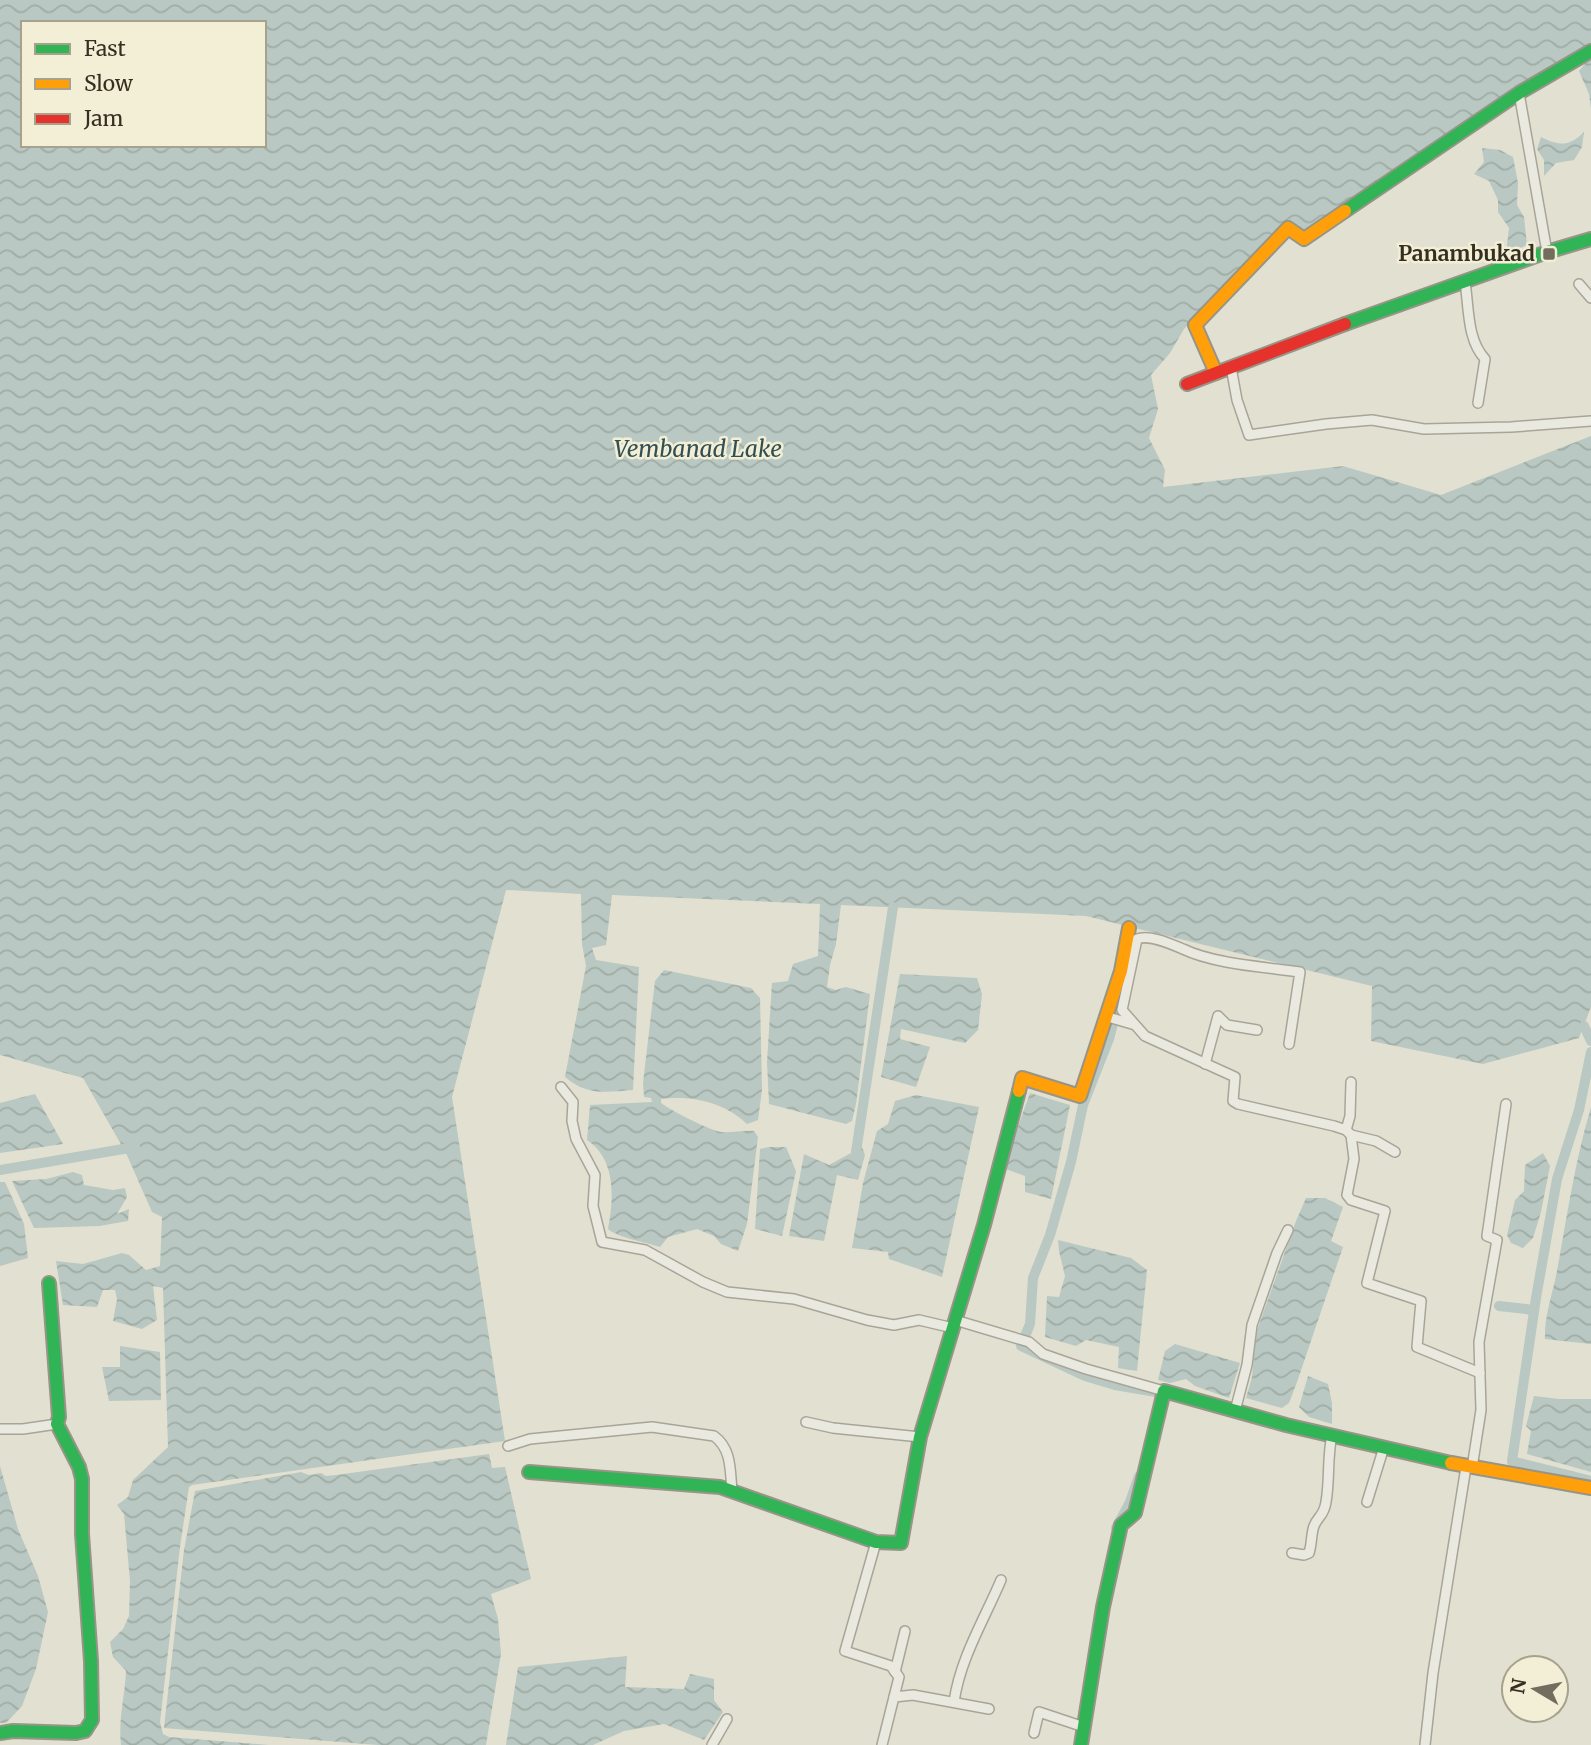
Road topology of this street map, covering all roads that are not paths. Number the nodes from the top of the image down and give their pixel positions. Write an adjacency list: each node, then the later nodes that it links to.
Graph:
1 (1591, 51): 2 (street)
2 (1519, 93): 4 (street); 9 (street)
3 (1591, 239): 4 (street)
4 (1547, 252): 5 (street)
5 (1465, 282): 8 (street); 11 (street)
6 (1579, 284): 7 (street)
7 (1591, 298)
8 (1231, 367): 9 (street); 12 (street)
9 (1216, 373): 10 (street)
10 (1187, 384)
11 (1478, 403)
12 (1591, 421)
13 (1129, 928): 14 (street)
14 (1106, 1017): 15 (street); 26 (street)
15 (1133, 1024): 17 (street); 18 (street)
16 (1257, 1030): 18 (street)
17 (1289, 1044)
18 (1205, 1064): 22 (street)
19 (1351, 1082): 22 (street)
20 (561, 1087): 26 (street)
21 (1506, 1104): 27 (street)
22 (1349, 1132): 23 (street); 27 (street)
23 (1395, 1153)
24 (1288, 1230): 29 (street)
25 (50, 1283): 31 (street)
26 (954, 1324): 28 (street); 34 (street)
27 (1480, 1373): 37 (street)
28 (1164, 1391): 29 (street); 51 (street)
29 (1235, 1411): 33 (street)
30 (806, 1422): 34 (street)
31 (57, 1424): 32 (street); 52 (street)
32 (0, 1429)
33 (1332, 1435): 36 (street); 43 (street)
34 (920, 1437): 42 (street)
35 (508, 1446): 40 (street)
36 (1384, 1447): 37 (street); 41 (street)
37 (1469, 1467): 39 (street); 57 (street)
38 (529, 1472): 40 (street)
39 (1591, 1488)
40 (733, 1491): 42 (street)
41 (1367, 1502)
42 (876, 1542): 46 (street)
43 (1292, 1553)
44 (1001, 1580): 48 (street)
45 (905, 1631): 46 (street)
46 (895, 1672): 47 (street)
47 (894, 1697): 48 (street); 55 (street)
48 (954, 1702): 49 (street)
49 (989, 1709)
50 (727, 1719): 54 (street)
51 (1084, 1727): 53 (street); 56 (street)
52 (0, 1733)
53 (1034, 1733)
54 (712, 1745)
55 (882, 1745)
56 (1081, 1745)
57 (1425, 1745)

